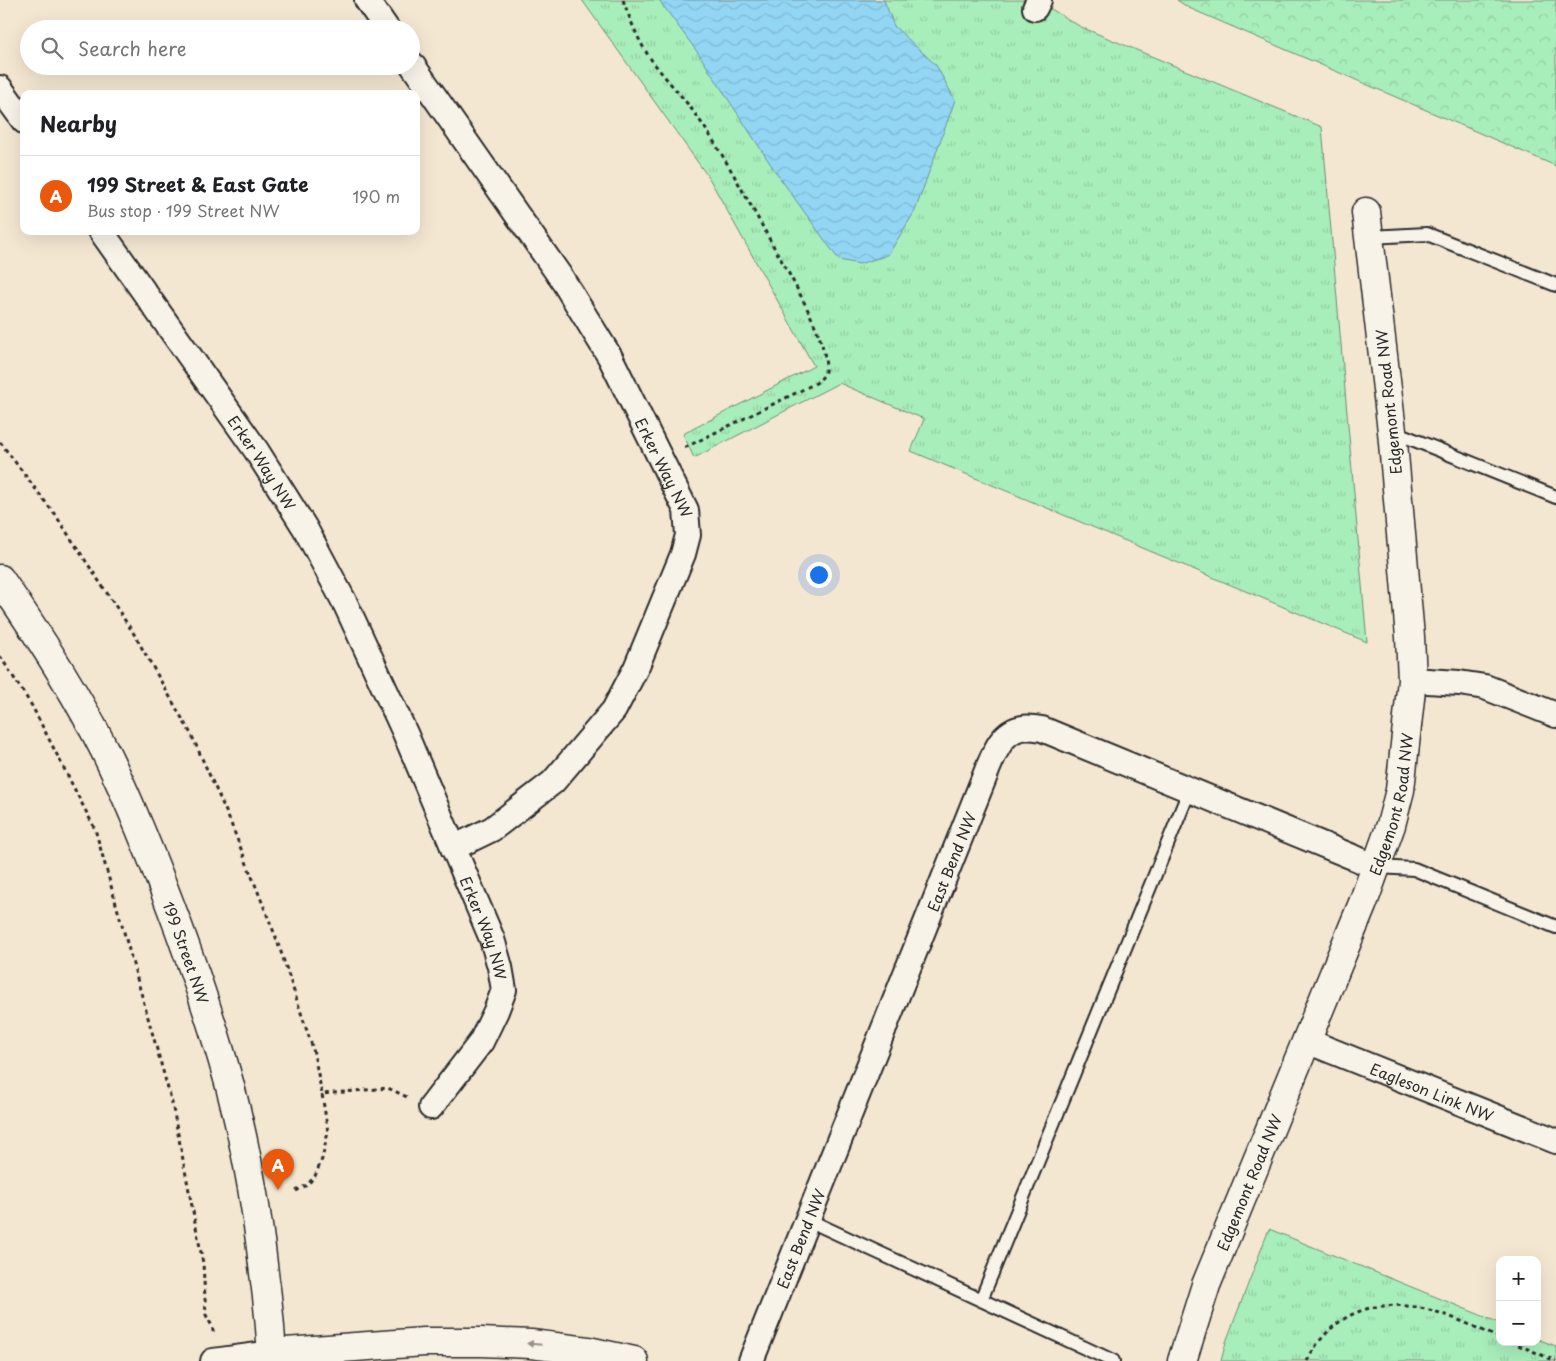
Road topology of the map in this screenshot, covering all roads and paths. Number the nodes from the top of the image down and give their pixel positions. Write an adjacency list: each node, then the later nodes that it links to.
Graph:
1 (367, 0): 3 (street)
2 (623, 0): 12 (path)
3 (381, 20)
4 (419, 75): 12 (street, Erker Way NW)
5 (0, 88): 6 (street)
6 (20, 116)
7 (1368, 224): 9 (lane); 10 (street, Edgemont Road NW)
8 (104, 235): 19 (street, Erker Way NW)
9 (1556, 285)
10 (1392, 431): 13 (lane); 16 (street, Edgemont Road NW)
11 (0, 442): 23 (path)
12 (661, 459): 19 (street, Erker Way NW)
13 (1556, 497)
14 (0, 579): 32 (street, 199 Street NW)
15 (0, 656): 29 (path)
16 (1412, 680): 17 (street); 20 (street, Edgemont Road NW)
17 (1556, 715)
18 (1190, 790): 20 (street, East Bend NW); 27 (street, East Bend NW); 28 (lane)
19 (453, 848): 24 (street, Erker Way NW)
20 (1377, 867): 21 (lane); 22 (street, Edgemont Road NW)
21 (1556, 927)
22 (1308, 1041): 25 (street, Eagleson Link NW); 37 (street, Edgemont Road NW)
23 (322, 1094): 24 (path); 26 (path)
24 (431, 1107)
25 (1556, 1141)
26 (296, 1191)
27 (808, 1220): 28 (lane); 35 (street, East Bend NW)
28 (981, 1300): 36 (lane)
29 (212, 1326)
30 (1496, 1336): 38 (path)
31 (1520, 1346): 39 (path)
32 (272, 1357): 33 (street); 34 (street, one-way to 32)
33 (213, 1361)
34 (634, 1361)
35 (750, 1361)
36 (1113, 1361)
37 (1182, 1361)
38 (1307, 1361)
39 (1556, 1361)

